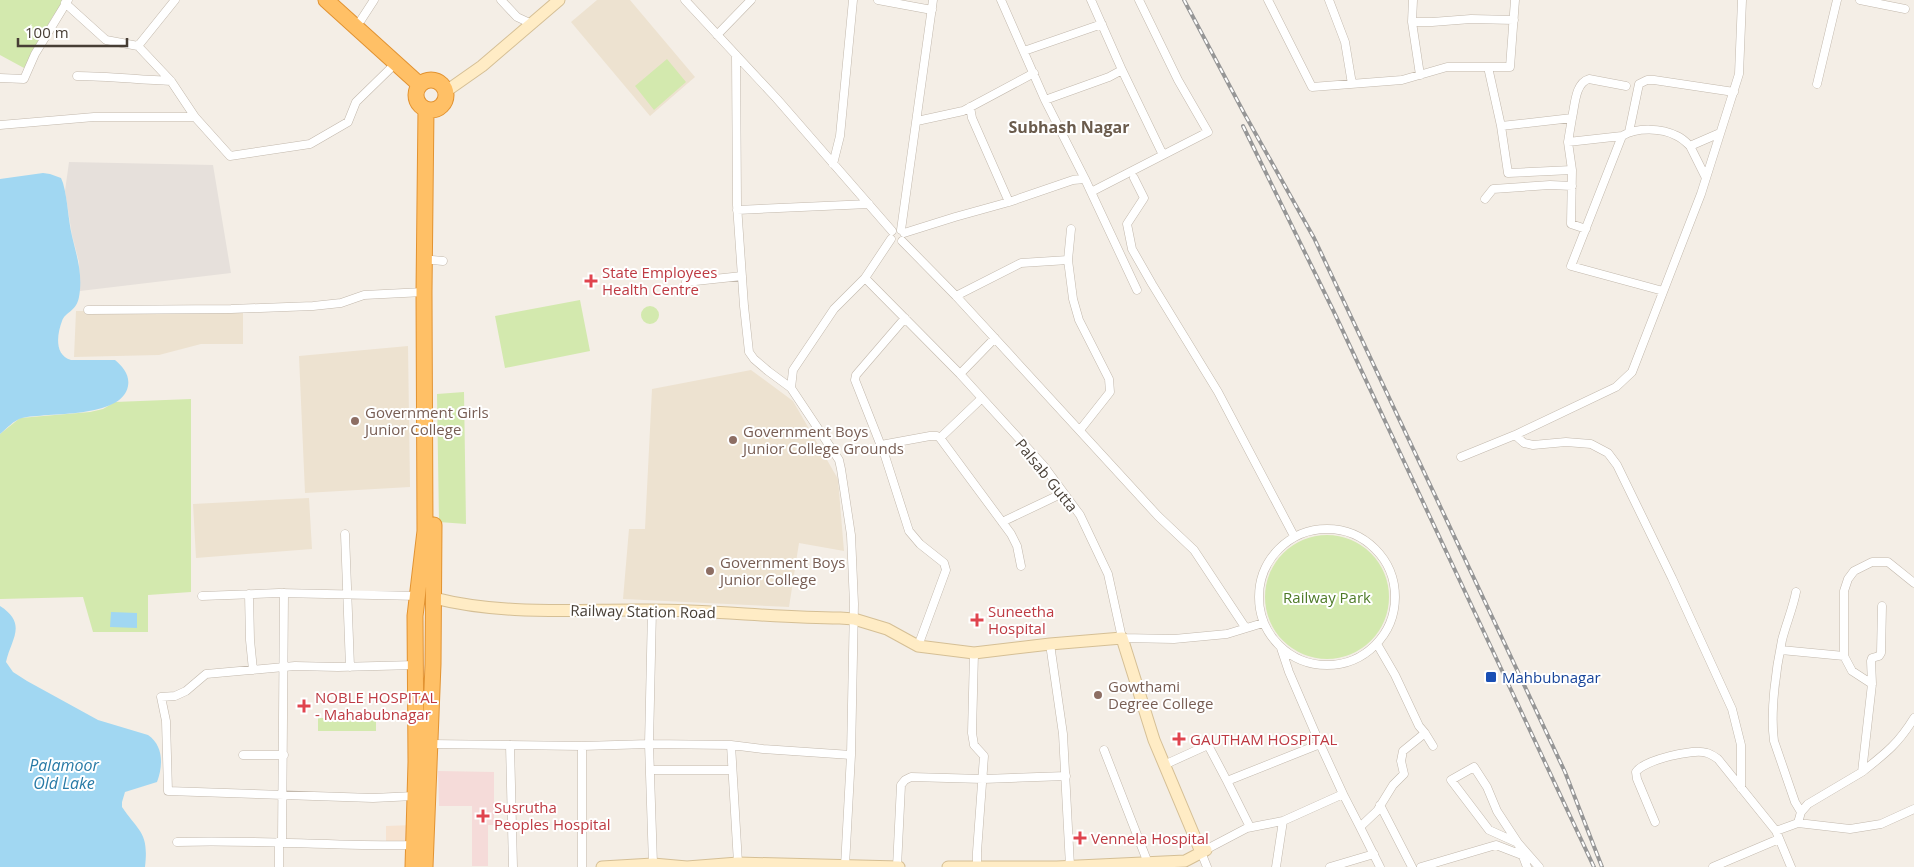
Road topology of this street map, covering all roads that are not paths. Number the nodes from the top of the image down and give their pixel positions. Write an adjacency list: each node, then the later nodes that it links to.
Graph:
1 (175, 0): 31 (street)
2 (326, 0): 34 (highway)
3 (337, 0): 25 (highway)
4 (374, 0): 25 (street)
5 (501, 0): 28 (street)
6 (559, 0): 28 (street)
7 (685, 0): 30 (street)
8 (751, 0): 30 (street)
9 (853, 0): 61 (street)
10 (878, 0): 24 (street)
11 (933, 0): 24 (street)
12 (1001, 0): 32 (street)
13 (1091, 0): 29 (street)
14 (1139, 0): 60 (street)
15 (1268, 0): 43 (street)
16 (1329, 0): 43 (street)
17 (1414, 0): 27 (street)
18 (1515, 0): 26 (street)
19 (1742, 0): 47 (street)
20 (1837, 0): 44 (street)
21 (1860, 0): 23 (street)
22 (66, 2): 31 (street); 40 (street)
23 (1905, 9)
24 (932, 10): 53 (street)
25 (361, 20): 42 (highway)
26 (1514, 20): 27 (street); 35 (street)
27 (1412, 22): 38 (street)
28 (532, 24): 46 (street)
29 (1102, 24): 32 (street); 36 (street)
30 (717, 35): 33 (street)
31 (138, 46): 41 (street)
32 (1024, 51): 37 (street)
33 (736, 55): 61 (street); 71 (street)
34 (397, 62): 42 (highway); 51 (street)
35 (1488, 67): 38 (street); 55 (street)
36 (1122, 70): 48 (street); 60 (street)
37 (1034, 73): 48 (street); 49 (street)
38 (1420, 75): 43 (street)
39 (77, 76): 41 (street)
40 (0, 78)
41 (171, 81): 51 (street)
42 (422, 83): 46 (highway); 50 (highway)
43 (1352, 84)
44 (1817, 84)
45 (1626, 86): 52 (street)
46 (445, 92): 50 (highway)
47 (1734, 92): 56 (street); 57 (street)
48 (1045, 100): 65 (street)
49 (970, 107): 53 (street); 69 (street)
50 (431, 109): 81 (highway); 106 (highway)
51 (195, 117): 54 (street)
52 (1572, 118): 55 (street); 58 (street)
53 (917, 121): 74 (street)
54 (0, 125)
55 (1501, 126): 62 (street)
56 (1720, 133): 59 (street); 64 (street)
57 (1626, 134): 58 (street); 59 (street); 73 (street)
58 (1568, 142): 62 (street)
59 (1690, 146): 64 (street)
60 (1164, 155): 67 (street)
61 (833, 164): 70 (street)
62 (1572, 170): 66 (street)
63 (1134, 178): 97 (street)
64 (1706, 178): 80 (street)
65 (1085, 179): 67 (street); 69 (street)
66 (1572, 186): 68 (street); 73 (street)
67 (1091, 192): 79 (street)
68 (1484, 199)
69 (1009, 202): 74 (street)
70 (868, 204): 71 (street); 74 (street)
71 (737, 210): 76 (street)
72 (1071, 229): 75 (street)
73 (1586, 229): 80 (street)
74 (898, 235): 77 (street); 82 (street)
75 (1068, 260): 82 (street); 89 (street)
76 (742, 276): 78 (street); 87 (street)
77 (865, 278): 84 (street, Palsab Gutta); 87 (street)
78 (686, 282)
79 (1137, 290)
80 (1663, 291): 90 (street)
81 (424, 292): 83 (street); 104 (highway)
82 (956, 296): 85 (street)
83 (88, 310)
84 (905, 318): 86 (street, Palsab Gutta); 92 (street)
85 (994, 338): 86 (street); 89 (street)
86 (960, 374): 88 (street, Palsab Gutta)
87 (792, 388): 109 (street)
88 (982, 398): 91 (street); 94 (street, Palsab Gutta)
89 (1080, 430): 111 (street)
90 (1515, 435): 93 (street); 145 (street)
91 (940, 438): 92 (street); 95 (street)
92 (881, 445): 115 (street)
93 (1461, 457)
94 (1064, 493): 95 (street); 112 (street, Palsab Gutta)
95 (1002, 522): 98 (street)
96 (345, 534): 103 (street)
97 (1294, 536): 110 (street); 114 (street)
98 (1021, 566)
99 (1914, 583): 119 (street)
100 (1796, 592): 117 (street)
101 (284, 593): 102 (street); 103 (street); 121 (street)
102 (249, 594): 105 (street); 123 (street)
103 (348, 595): 104 (street); 122 (street)
104 (417, 595): 106 (street); 120 (highway)
105 (202, 596)
106 (434, 598): 108 (street, Railway Station Road); 127 (highway)
107 (1882, 606): 124 (street)
108 (652, 610): 109 (street, Railway Station Road); 128 (street)
109 (854, 619): 115 (street, Railway Station Road); 137 (street)
110 (1263, 623): 111 (street); 116 (street)
111 (1245, 627): 112 (street)
112 (1122, 638): 113 (street); 138 (street)
113 (1050, 644): 118 (street); 142 (street)
114 (1377, 644): 116 (street); 126 (street)
115 (918, 646): 118 (street)
116 (1281, 648): 129 (street)
117 (1781, 650): 119 (street); 151 (street)
118 (974, 653): 143 (street)
119 (1844, 656): 124 (street)
120 (416, 665): 122 (street); 148 (highway)
121 (284, 666): 122 (street); 123 (street); 136 (street)
122 (350, 666)
123 (253, 670): 147 (street)
124 (1872, 684): 141 (street)
125 (1914, 718): 141 (street)
126 (1424, 734): 133 (street); 149 (street)
127 (430, 744): 130 (street); 173 (highway)
128 (649, 744): 131 (street); 132 (street); 139 (street)
129 (1320, 744): 144 (street); 146 (street)
130 (510, 745): 132 (street); 174 (street)
131 (731, 745): 137 (street); 140 (street)
132 (582, 746): 175 (street)
133 (1432, 746)
134 (1104, 750): 166 (street)
135 (242, 755): 136 (street)
136 (284, 755): 147 (street)
137 (851, 756): 168 (street)
138 (1164, 765): 144 (street); 162 (street)
139 (650, 770): 140 (street); 167 (street)
140 (732, 770): 165 (street)
141 (1862, 772): 151 (street)
142 (1066, 776): 143 (street); 169 (street)
143 (983, 778): 178 (street); 180 (street)
144 (1227, 781): 155 (street)
145 (1741, 788): 153 (street); 157 (street)
146 (1343, 794): 152 (street); 156 (street)
147 (283, 795): 148 (street); 159 (street)
148 (414, 796): 161 (highway)
149 (1380, 805): 156 (street); 186 (street)
150 (1914, 808): 154 (street)
151 (1800, 812): 154 (street)
152 (1284, 821): 155 (street); 183 (street)
153 (1655, 822)
154 (1798, 822): 157 (street)
155 (1250, 827): 162 (street)
156 (1360, 827): 163 (street)
157 (1778, 835): 190 (street); 191 (street)
158 (177, 842): 159 (street)
159 (280, 842): 161 (street); 171 (street)
160 (1518, 843): 160 (street); 164 (street); 189 (street)
161 (414, 845): 172 (highway)
162 (1204, 851): 166 (street); 182 (street)
163 (1374, 854): 184 (street); 185 (street)
164 (1522, 855): 187 (street); 188 (street)
165 (738, 863): 167 (street); 168 (street)
166 (1148, 863): 170 (street)
167 (653, 864): 176 (street)
168 (845, 866): 177 (street)
169 (1070, 866): 170 (street); 181 (street)
170 (1088, 866)
171 (279, 867)
172 (413, 867)
173 (425, 867)
174 (513, 867)
175 (582, 867)
176 (602, 867)
177 (889, 867): 178 (street)
178 (898, 867)
179 (948, 867): 180 (street)
180 (977, 867): 181 (street)
181 (986, 867)
182 (1207, 867)
183 (1276, 867)
184 (1330, 867)
185 (1380, 867)
186 (1412, 867)
187 (1420, 867)
188 (1527, 867)
189 (1539, 867)
190 (1713, 867)
191 (1792, 867)

